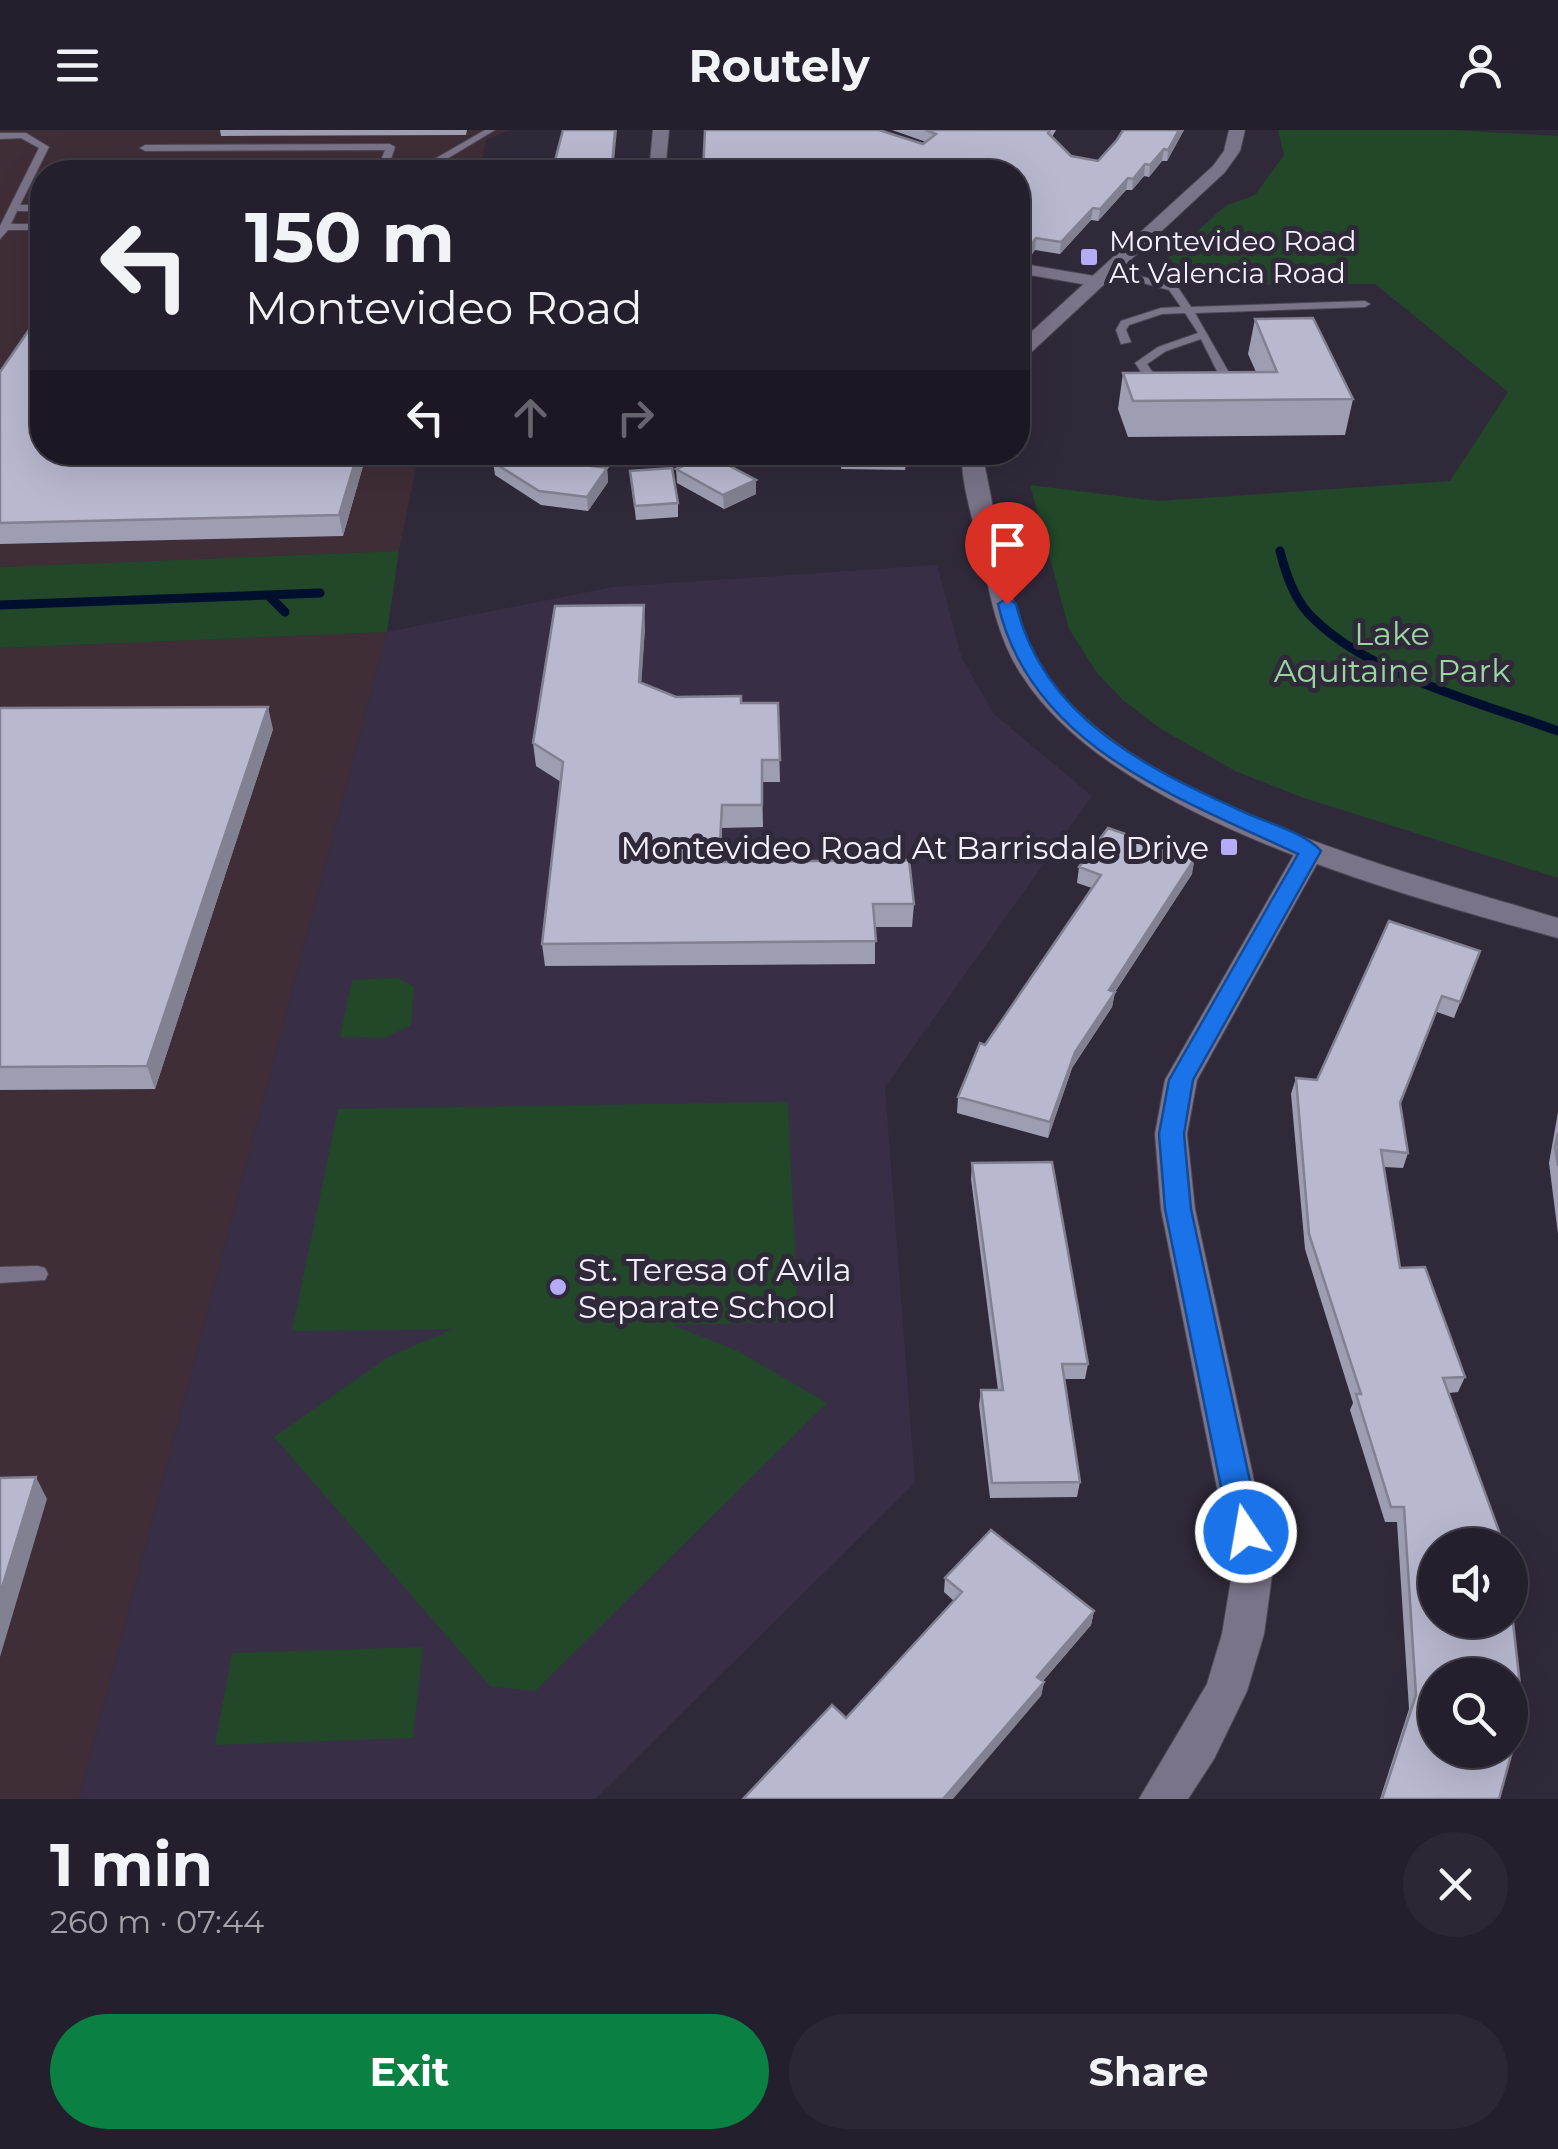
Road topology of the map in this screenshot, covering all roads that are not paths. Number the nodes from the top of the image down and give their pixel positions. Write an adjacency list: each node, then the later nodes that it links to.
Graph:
1 (491, 130): 8 (lane)
2 (661, 130): 9 (street)
3 (1237, 130): 16 (street)
4 (0, 136): 5 (lane)
5 (38, 160)
6 (137, 160): 7 (lane)
7 (385, 160)
8 (440, 160)
9 (657, 160)
10 (30, 175): 11 (lane)
11 (14, 208): 12 (lane); 14 (lane)
12 (30, 208)
13 (30, 228): 14 (lane)
14 (3, 231)
15 (1030, 269): 16 (street)
16 (1100, 276): 18 (lane); 21 (street)
17 (1366, 304): 18 (lane)
18 (1186, 309): 19 (lane); 20 (lane)
19 (1204, 334): 22 (lane); 23 (lane)
20 (1124, 342)
21 (1030, 343)
22 (1174, 390)
23 (1206, 391)
24 (974, 465): 25 (street)
25 (1310, 851): 26 (street); 29 (street)
26 (1558, 928)
27 (0, 1274): 28 (lane)
28 (38, 1274)
29 (1161, 1799)

